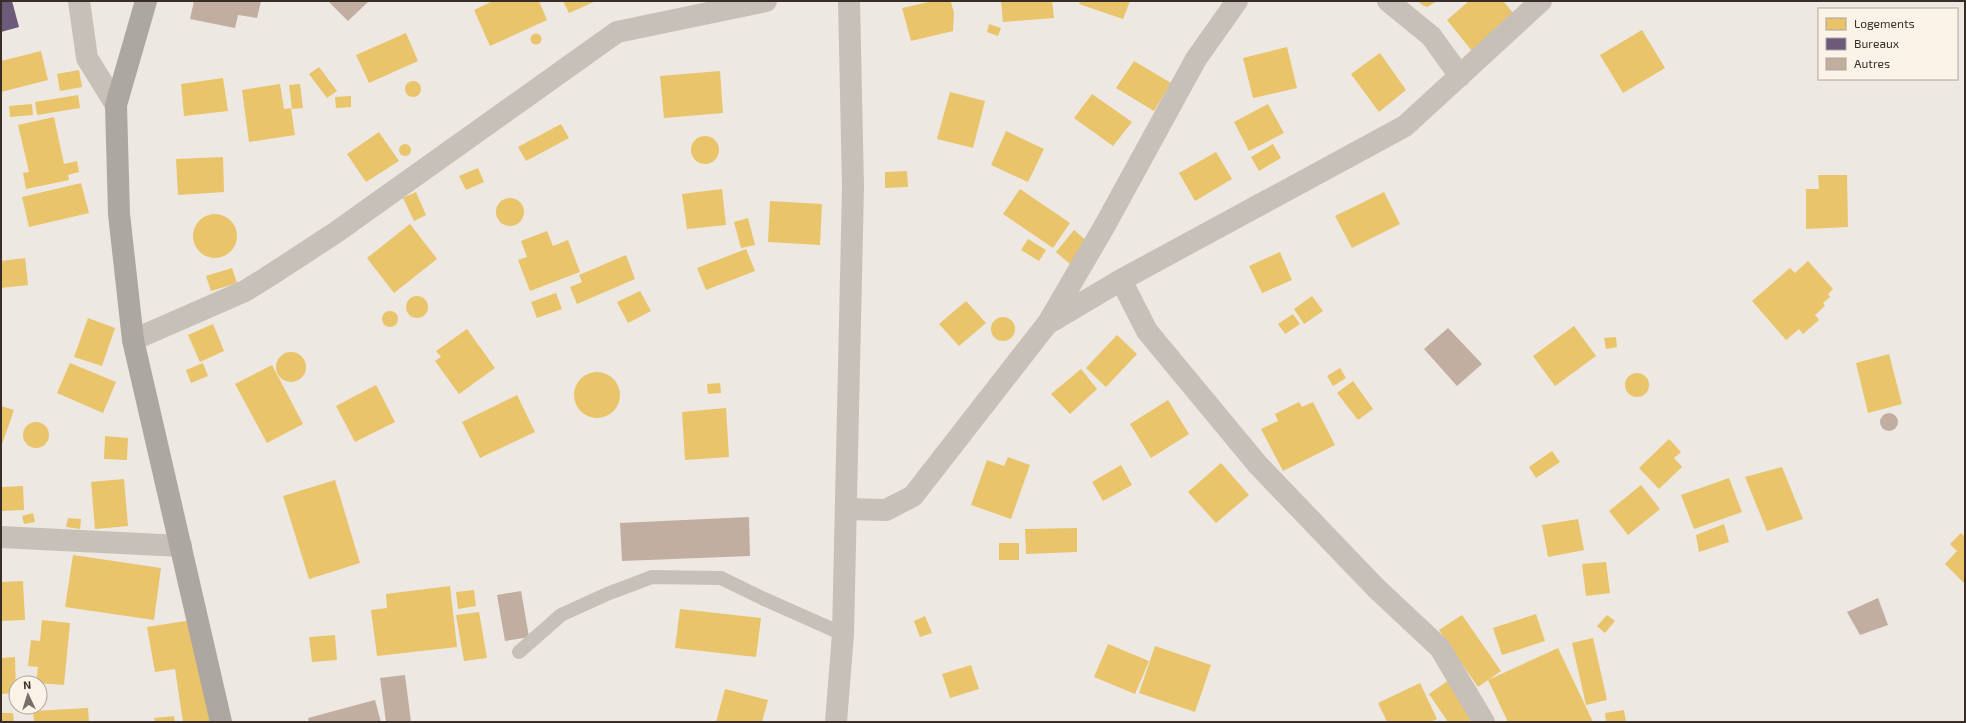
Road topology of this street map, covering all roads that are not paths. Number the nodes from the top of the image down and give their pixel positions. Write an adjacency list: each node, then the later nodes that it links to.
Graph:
1 (78, 1): 9 (street)
2 (146, 1): 9 (highway)
3 (766, 1): 12 (street)
4 (849, 1): 13 (street)
5 (1238, 1): 11 (street)
6 (1388, 1): 8 (street)
7 (1541, 1): 8 (street)
8 (1460, 76): 10 (street)
9 (116, 105): 12 (highway)
10 (1121, 280): 11 (street); 20 (street)
11 (1047, 324): 13 (street)
12 (133, 340): 15 (highway)
13 (846, 509): 16 (street)
14 (1, 537): 15 (street)
15 (181, 546): 18 (highway)
16 (843, 634): 17 (lane); 19 (street)
17 (519, 652)
18 (221, 722)
19 (836, 722)
20 (1484, 722)

